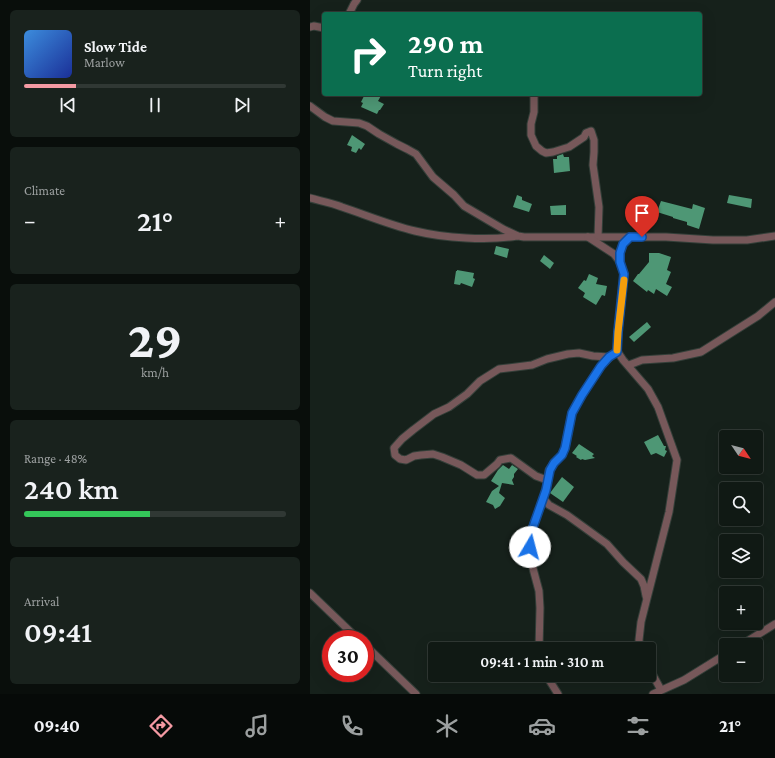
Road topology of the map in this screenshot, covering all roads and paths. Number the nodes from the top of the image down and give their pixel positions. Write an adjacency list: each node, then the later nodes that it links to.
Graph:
1 (357, 0): 2 (street)
2 (350, 12)
3 (310, 27): 4 (street)
4 (322, 28)
5 (534, 96): 11 (street)
6 (310, 106): 8 (street)
7 (310, 198): 8 (street)
8 (518, 236): 9 (street)
9 (586, 236): 11 (street); 13 (street)
10 (775, 236): 12 (street)
11 (598, 237): 12 (street)
12 (630, 237): 13 (street)
13 (620, 262): 15 (street)
14 (775, 302): 17 (street)
15 (617, 352): 16 (street); 17 (street)
16 (609, 357): 18 (street); 18 (street)
17 (629, 366): 21 (street)
18 (547, 480): 19 (street)
19 (543, 498): 21 (street); 25 (street)
20 (310, 593): 23 (street)
21 (647, 598): 26 (street)
22 (775, 624): 24 (street)
23 (349, 630)
24 (752, 638)
25 (539, 642)
26 (639, 642)
27 (374, 654): 32 (street)
28 (719, 658): 31 (street)
29 (656, 681): 31 (street)
30 (550, 682): 33 (street)
31 (661, 690): 34 (street)
32 (416, 694)
33 (558, 694)
34 (653, 694)

